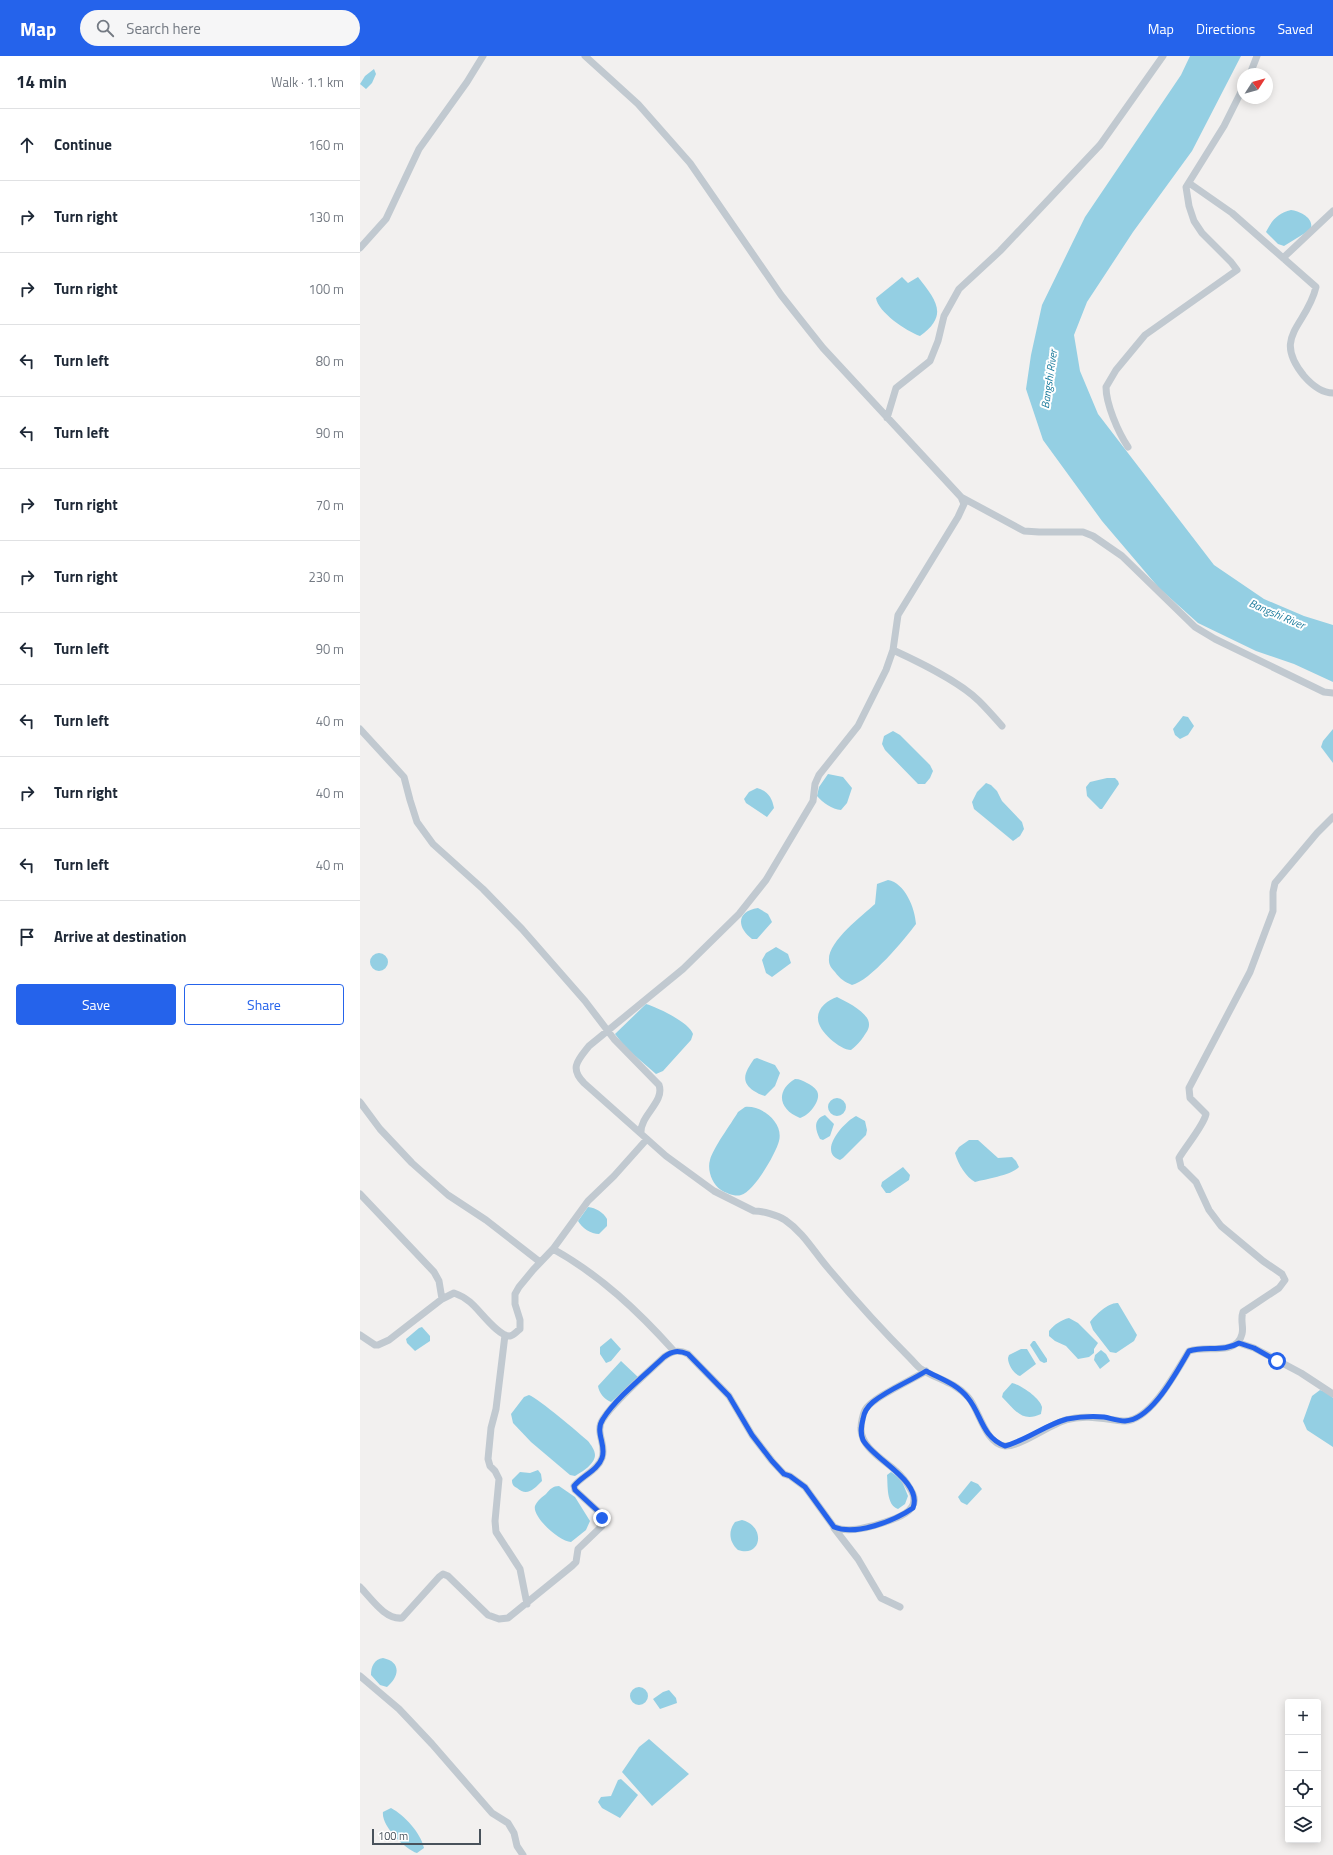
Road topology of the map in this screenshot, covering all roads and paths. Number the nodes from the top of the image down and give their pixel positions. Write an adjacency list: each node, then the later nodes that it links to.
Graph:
1 (483, 56): 9 (street)
2 (585, 56): 12 (street)
3 (1163, 56): 12 (street)
4 (1257, 56): 5 (street)
5 (1252, 68)
6 (1237, 100): 7 (street)
7 (1189, 183): 10 (street); 13 (street)
8 (1333, 211): 10 (street)
9 (360, 248)
10 (1283, 258): 11 (street)
11 (1333, 393)
12 (887, 418): 14 (street)
13 (1128, 447)
14 (961, 497): 15 (street); 16 (street)
15 (893, 650): 17 (street); 20 (street)
16 (1333, 693)
17 (1002, 726)
18 (360, 729): 20 (street)
19 (1333, 817): 30 (street)
20 (607, 1030): 22 (street); 22 (street)
21 (360, 1102): 26 (street)
22 (641, 1133): 23 (street)
23 (647, 1139): 25 (street); 32 (street)
24 (360, 1194): 27 (street)
25 (553, 1249): 26 (street); 31 (street)
26 (540, 1262): 29 (street)
27 (442, 1299): 28 (street); 29 (street)
28 (360, 1335)
29 (505, 1335): 36 (street)
30 (1239, 1343): 32 (street); 33 (street)
31 (674, 1351): 34 (street); 36 (street)
32 (926, 1371): 34 (street)
33 (1333, 1394)
34 (834, 1527): 37 (street)
35 (360, 1587): 36 (street)
36 (527, 1604)
37 (900, 1607)
38 (360, 1676): 39 (street)
39 (523, 1855)

